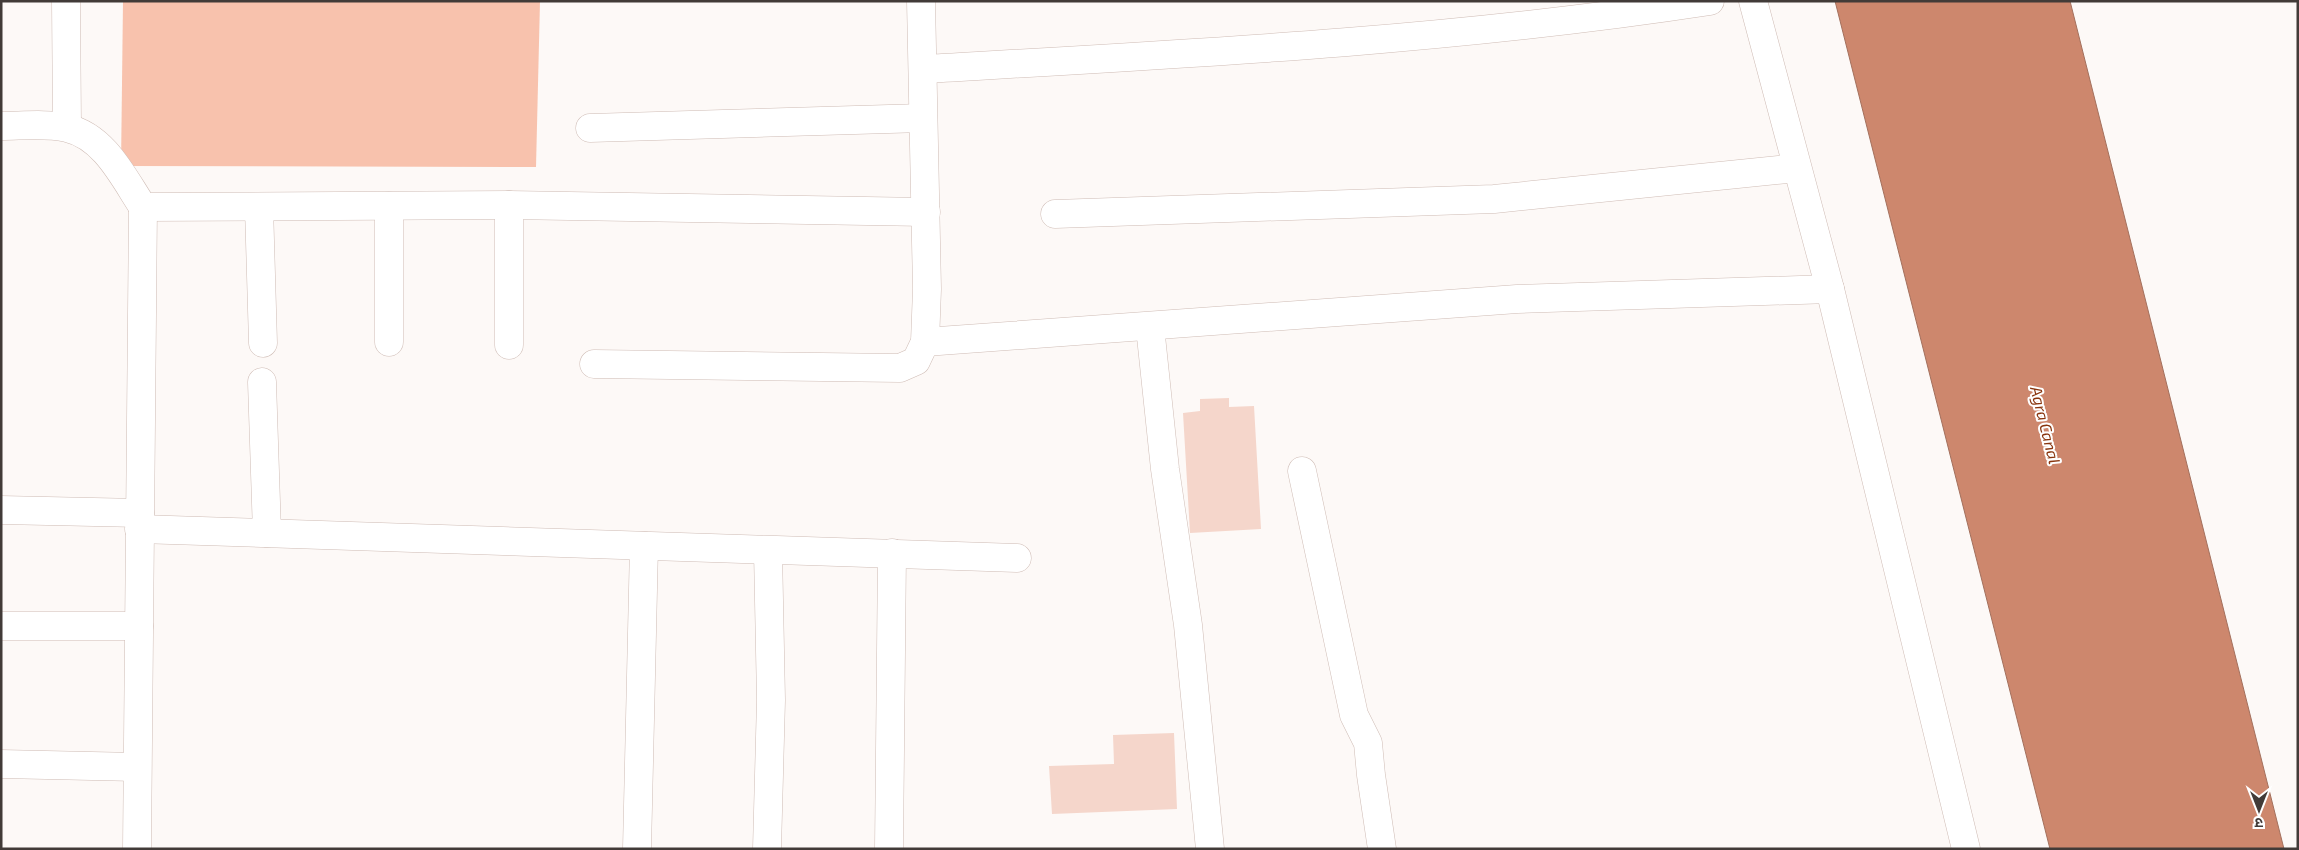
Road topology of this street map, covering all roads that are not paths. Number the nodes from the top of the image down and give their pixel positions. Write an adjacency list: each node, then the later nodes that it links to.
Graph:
1 (66, 1): 8 (street)
2 (921, 1): 5 (street)
3 (1710, 1): 5 (street)
4 (1753, 1): 10 (street)
5 (923, 69): 6 (street)
6 (923, 118): 9 (street); 15 (street)
7 (1, 126): 8 (street)
8 (67, 127): 13 (street)
9 (590, 128)
10 (1797, 168): 16 (street); 17 (street)
11 (509, 205): 12 (street); 15 (street); 22 (street)
12 (389, 206): 14 (street); 19 (street)
13 (143, 207): 14 (street); 27 (street)
14 (259, 207): 21 (street)
15 (926, 212): 20 (street)
16 (1055, 214)
17 (1830, 289): 18 (street); 43 (street)
18 (1150, 327): 20 (street); 41 (street)
19 (389, 342)
20 (925, 342): 23 (street)
21 (263, 343)
22 (509, 345)
23 (594, 364)
24 (262, 382): 28 (street)
25 (1302, 471): 42 (street)
26 (1, 510): 27 (street)
27 (140, 521): 28 (street); 34 (street)
28 (267, 533): 29 (street)
29 (644, 546): 30 (street); 38 (street)
30 (768, 551): 31 (street); 39 (street)
31 (892, 553): 32 (street); 40 (street)
32 (1017, 558)
33 (1, 626): 34 (street)
34 (139, 626): 36 (street)
35 (1, 764): 36 (street)
36 (137, 767): 37 (street)
37 (136, 849)
38 (637, 849)
39 (768, 849)
40 (889, 849)
41 (1210, 849)
42 (1382, 849)
43 (1966, 849)

